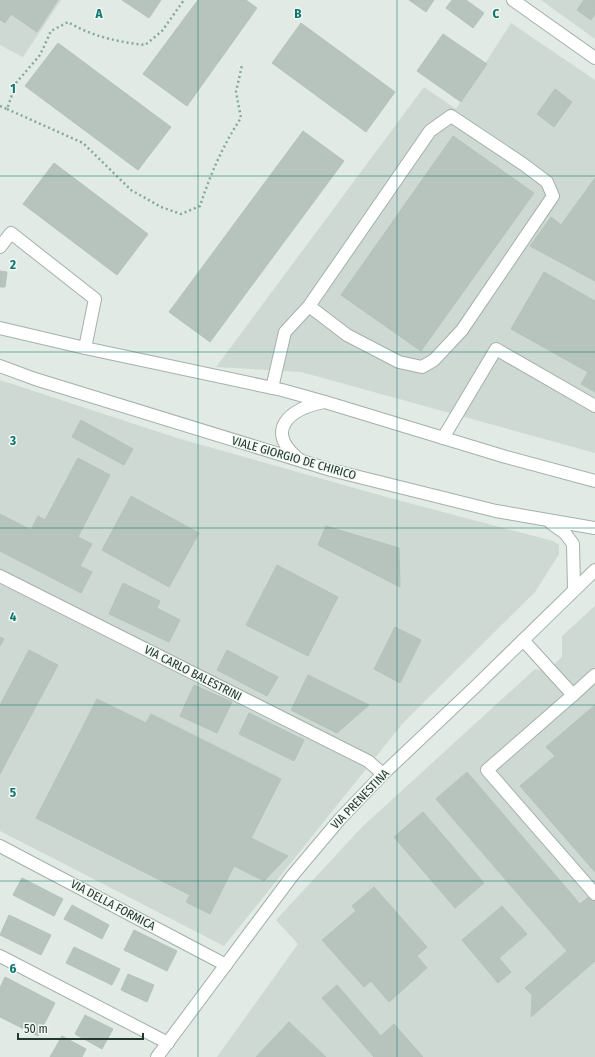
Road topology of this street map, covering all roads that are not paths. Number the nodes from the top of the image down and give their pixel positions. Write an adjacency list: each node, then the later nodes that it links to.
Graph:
1 (513, 0): 2 (street)
2 (595, 58)
3 (0, 247): 6 (street)
4 (309, 306): 4 (street); 8 (street)
5 (0, 328): 6 (street)
6 (85, 348): 8 (street)
7 (0, 366): 12 (street, VIALE GIORGIO DE CHIRICO)
8 (272, 388): 9 (street)
9 (325, 402): 11 (street); 12 (street)
10 (595, 406): 11 (street)
11 (443, 438): 13 (street)
12 (305, 463): 14 (street, VIALE GIORGIO DE CHIRICO)
13 (595, 481)
14 (546, 520): 15 (street, VIALE GIORGIO DE CHIRICO); 18 (street)
15 (595, 528)
16 (595, 570): 18 (street, VIA PRENESTINA)
17 (0, 576): 22 (street, VIA CARLO BALESTRINI)
18 (574, 589): 19 (street, VIA PRENESTINA)
19 (523, 640): 21 (street); 22 (street, VIA PRENESTINA)
20 (595, 675): 21 (street)
21 (573, 695): 24 (street)
22 (383, 774): 26 (street, VIA PRENESTINA)
23 (0, 846): 26 (street, VIA DELLA FORMICA)
24 (595, 894)
25 (0, 956): 27 (street)
26 (226, 965): 27 (street, VIA PRENESTINA)
27 (168, 1043): 28 (street, VIA PRENESTINA)
28 (157, 1057)

